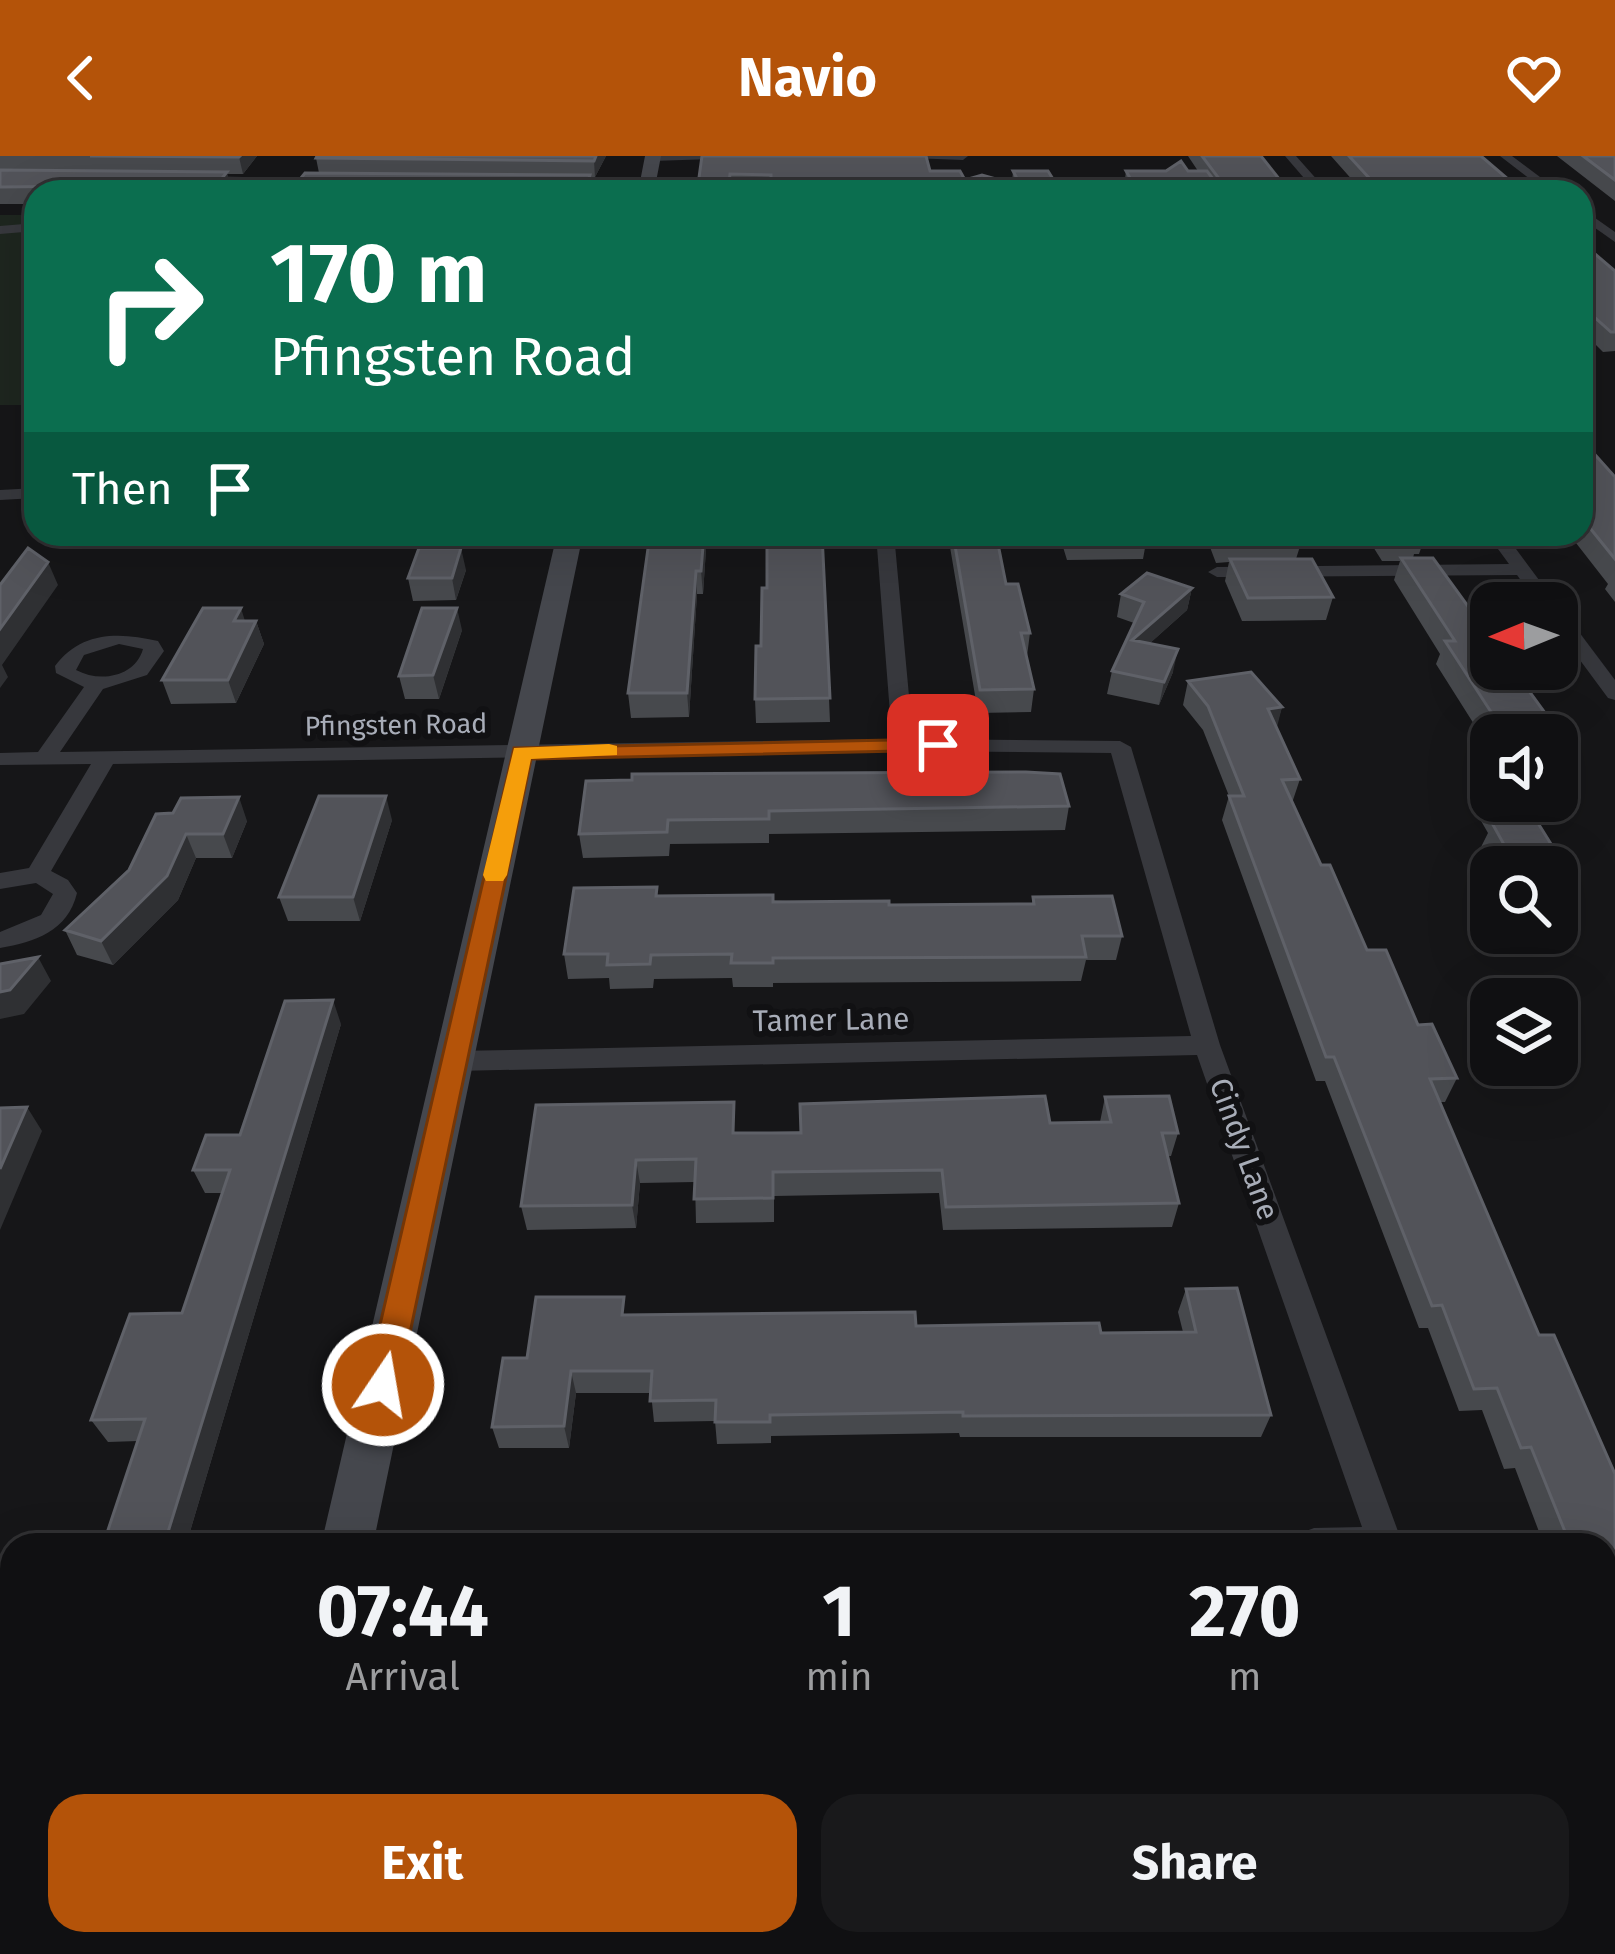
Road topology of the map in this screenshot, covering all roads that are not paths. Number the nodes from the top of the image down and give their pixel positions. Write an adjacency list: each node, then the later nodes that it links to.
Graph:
1 (963, 156): 5 (street); 8 (street)
2 (1290, 156): 11 (street)
3 (1505, 156): 12 (street)
4 (653, 157): 6 (street)
5 (872, 157)
6 (759, 158)
7 (290, 168): 10 (street)
8 (967, 174)
9 (189, 179): 10 (street)
10 (280, 180)
11 (1311, 180)
12 (1538, 180)
13 (1608, 227): 14 (street)
14 (1615, 238)
15 (567, 546): 26 (main road)
16 (886, 546): 24 (street)
17 (1505, 546): 18 (street)
18 (1521, 569): 19 (street); 20 (street)
19 (1216, 572)
20 (1531, 582)
21 (1578, 644): 23 (street)
22 (97, 683): 28 (street)
23 (1615, 694)
24 (903, 745): 25 (street, Pfingsten Road); 26 (street, Pfingsten Road)
25 (1120, 747): 33 (street, Cindy Lane)
26 (522, 753): 29 (street, Pfingsten Road); 34 (main road)
27 (0, 758): 28 (street, Pfingsten Road)
28 (45, 758): 29 (street, Pfingsten Road)
29 (105, 759): 30 (street)
30 (37, 875): 31 (street); 32 (street)
31 (0, 881)
32 (0, 940)
33 (1207, 1045): 34 (street, Tamer Lane); 36 (street, Cindy Lane)
34 (456, 1061): 35 (main road)
35 (350, 1533)
36 (1382, 1533)

